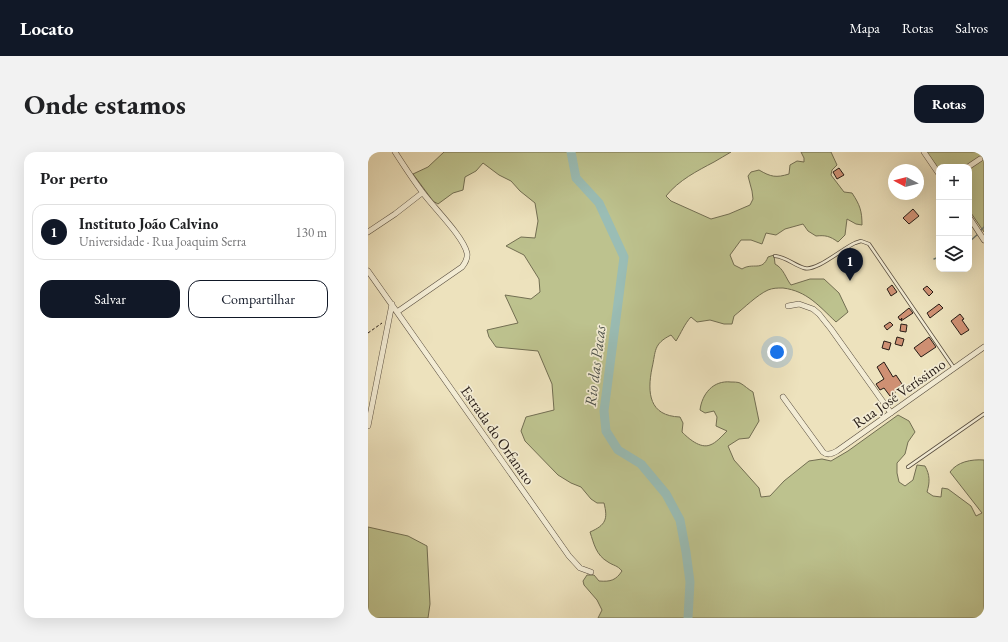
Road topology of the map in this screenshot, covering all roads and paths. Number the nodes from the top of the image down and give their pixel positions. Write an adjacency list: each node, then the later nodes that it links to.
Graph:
1 (395, 152): 6 (street)
2 (924, 152): 5 (street)
3 (980, 160): 4 (street)
4 (972, 165)
5 (936, 170)
6 (422, 193): 8 (street); 14 (street)
7 (972, 221): 9 (street)
8 (368, 232)
9 (983, 239)
10 (775, 256): 16 (lane)
11 (368, 271): 12 (street, Estrada do Orfanato)
12 (392, 304): 14 (street, Estrada do Orfanato); 20 (street)
13 (788, 306): 18 (street)
14 (397, 312): 22 (street, Estrada do Orfanato)
15 (984, 347): 16 (street, Rua José Veríssimo)
16 (954, 368): 18 (street, Rua José Veríssimo)
17 (783, 397): 18 (street, Rua José Veríssimo)
18 (891, 413)
19 (984, 414): 21 (lane)
20 (368, 426)
21 (908, 467)
22 (591, 572)

